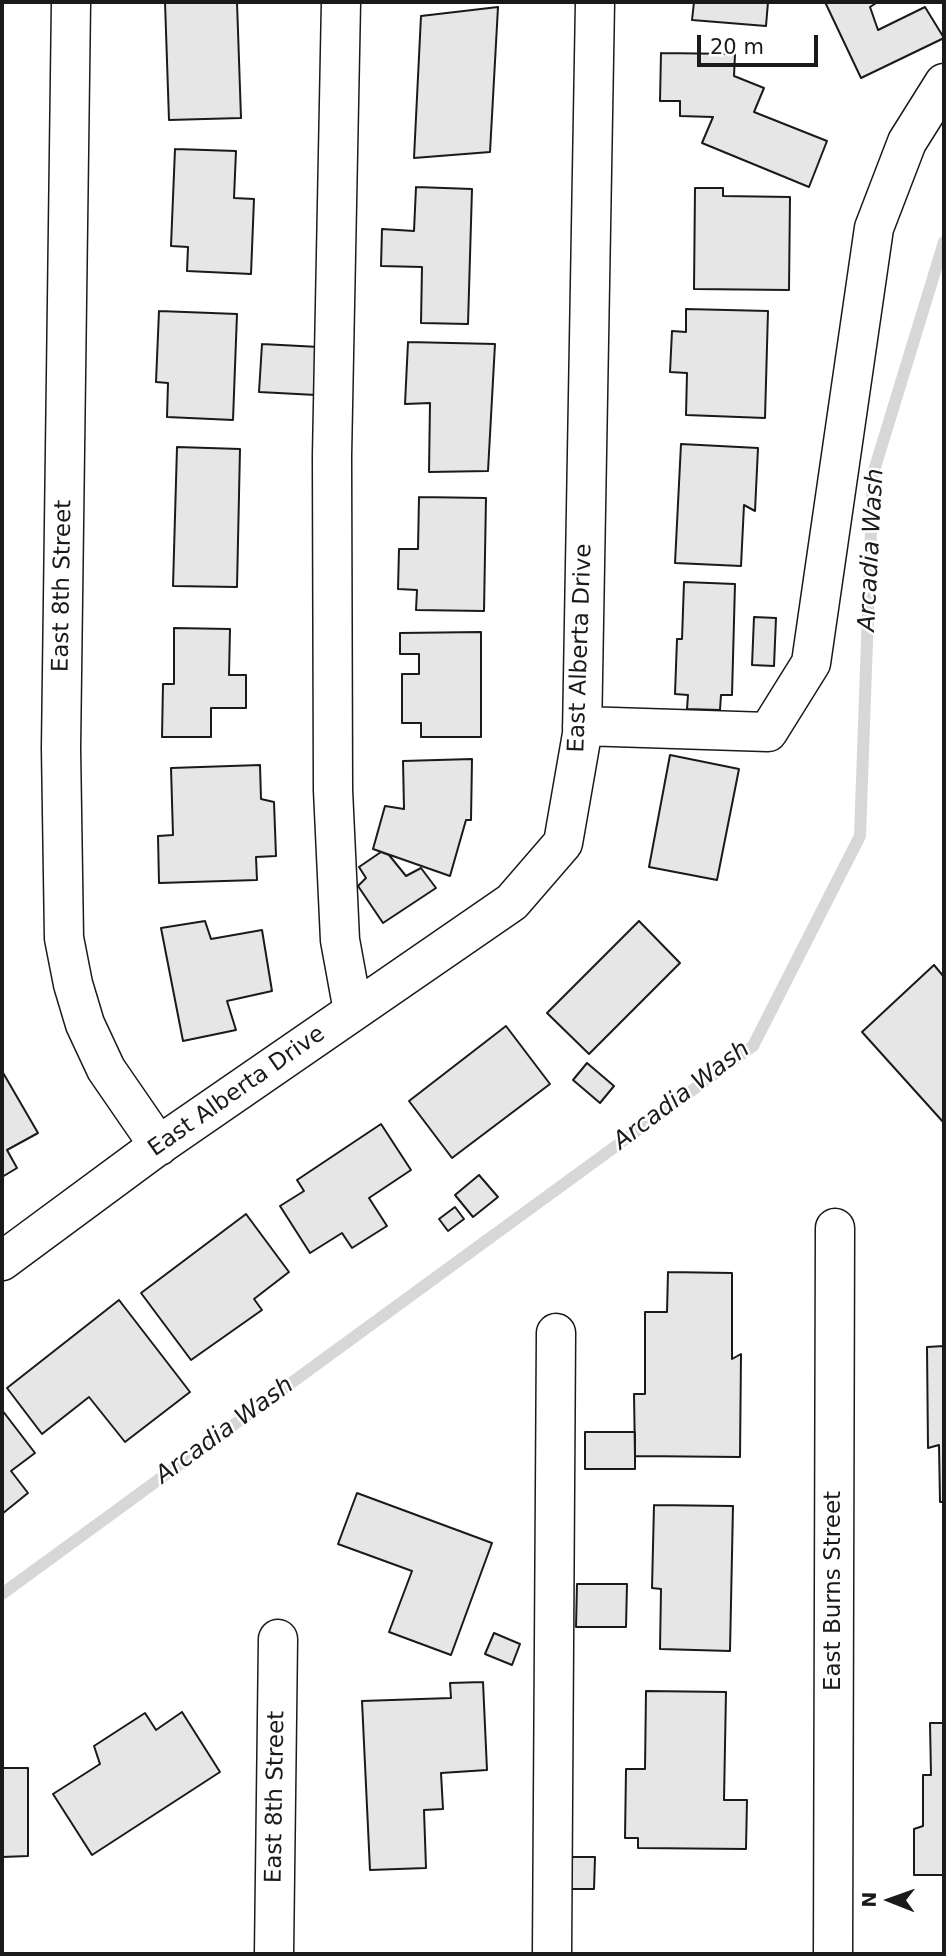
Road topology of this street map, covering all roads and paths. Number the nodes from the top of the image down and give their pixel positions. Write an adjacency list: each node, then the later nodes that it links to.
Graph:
1 (71, 2): 7 (street, East 8th Street)
2 (341, 2): 6 (street)
3 (595, 2): 5 (street, East Alberta Drive)
4 (944, 83): 5 (street)
5 (582, 726): 6 (street, East Alberta Drive)
6 (353, 1012): 7 (street, East Alberta Drive)
7 (159, 1146): 9 (street, East Alberta Drive)
8 (835, 1228): 14 (street, East Burns Street)
9 (2, 1261)
10 (556, 1333): 13 (street)
11 (278, 1639): 12 (street, East 8th Street)
12 (274, 1954)
13 (552, 1954)
14 (833, 1954)

